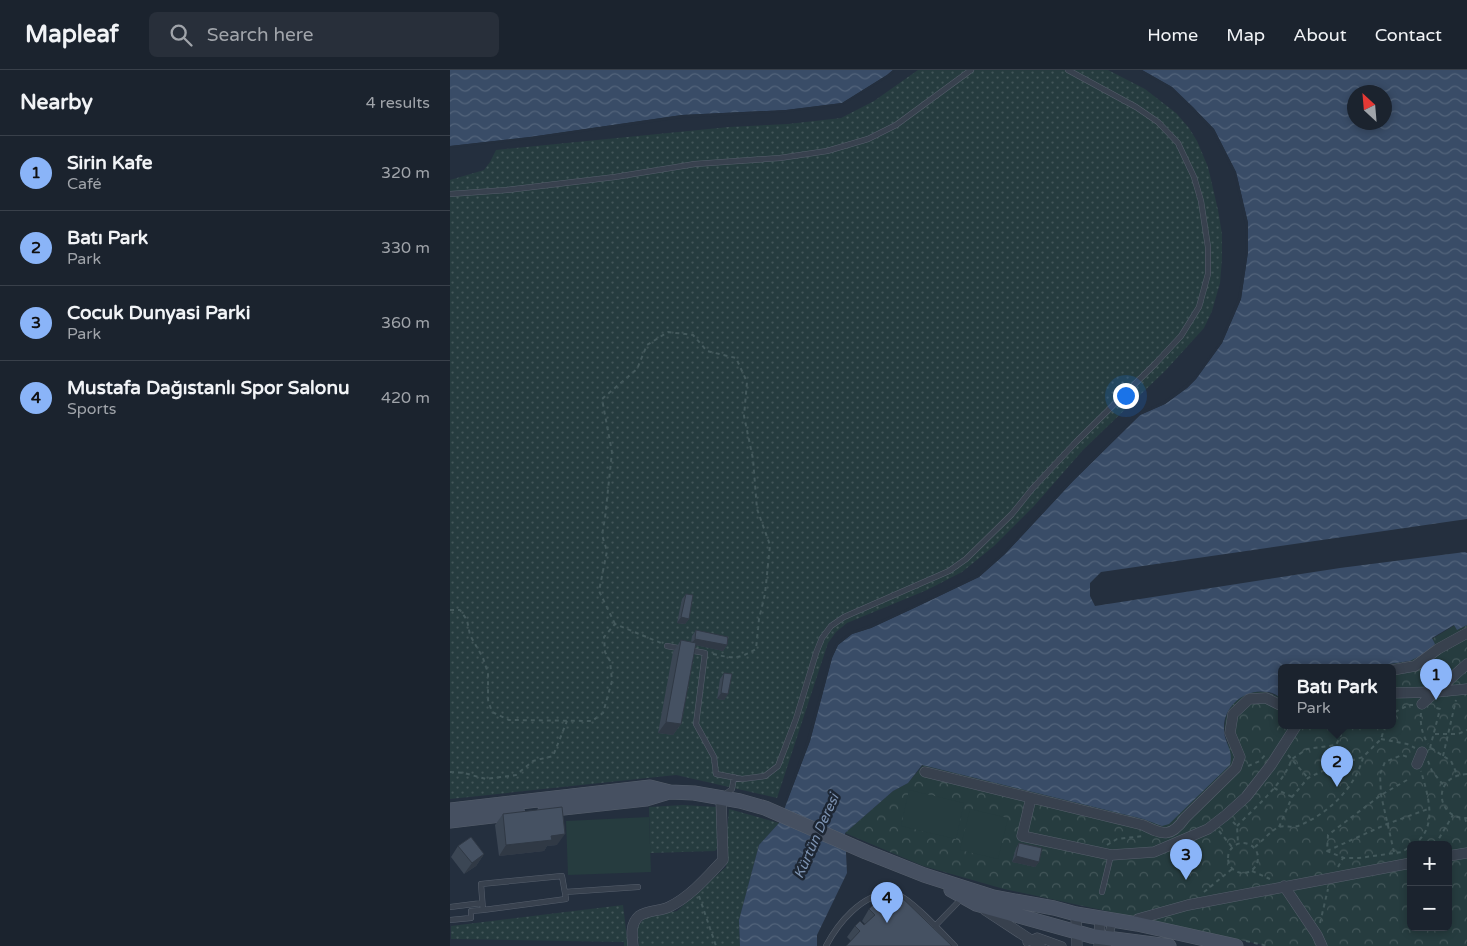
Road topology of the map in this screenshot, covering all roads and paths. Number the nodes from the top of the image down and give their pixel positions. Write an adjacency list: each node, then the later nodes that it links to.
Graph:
1 (971, 70): 3 (lane)
2 (1068, 70): 36 (lane)
3 (450, 194)
4 (450, 610): 17 (path)
5 (615, 624): 7 (path); 8 (path); 17 (path)
6 (1467, 633): 10 (street)
7 (667, 646): 8 (lane)
8 (705, 653): 36 (lane)
9 (1467, 664): 12 (street)
10 (1396, 669)
11 (1463, 690): 12 (street); 23 (path)
12 (1436, 692): 13 (street); 15 (street)
13 (1396, 693)
14 (1278, 704): 31 (street)
15 (1422, 704): 16 (path); 22 (path); 26 (path)
16 (1396, 711)
17 (567, 721): 32 (path)
18 (1294, 729): 25 (street)
19 (1342, 729): 29 (path)
20 (1384, 729): 24 (path)
21 (1467, 730): 23 (path)
22 (1435, 734): 23 (path); 26 (path)
23 (1448, 735): 27 (path)
24 (1381, 739): 26 (path); 28 (path)
25 (1281, 748): 29 (path); 31 (path); 48 (street)
26 (1426, 750): 27 (path); 30 (street); 39 (path)
27 (1442, 756): 34 (path)
28 (1363, 757): 37 (path); 56 (path)
29 (1292, 759): 37 (path); 40 (path)
30 (1417, 764): 42 (path); 46 (path)
31 (1236, 768): 55 (street)
32 (450, 772)
33 (925, 772): 45 (street)
34 (1457, 774): 35 (path); 39 (path)
35 (1467, 774)
36 (734, 777): 44 (lane)
37 (1308, 778): 43 (path)
38 (1407, 780): 42 (path)
39 (1444, 786): 49 (path)
40 (1274, 788): 43 (path); 54 (path)
41 (670, 792): 44 (main road); 47 (main road); 51 (main road)
42 (1381, 795): 52 (path); 62 (path)
43 (1292, 797): 56 (path)
44 (721, 798): 71 (main road); 75 (street)
45 (1031, 798): 55 (street); 65 (street)
46 (1429, 808): 52 (path); 57 (path)
47 (450, 810)
48 (1226, 815): 54 (path); 65 (street)
49 (1453, 815): 50 (path); 58 (path)
50 (1466, 818): 53 (path)
51 (450, 821)
52 (1387, 824): 62 (path); 63 (path)
53 (1467, 825)
54 (1237, 826): 59 (path)
55 (1147, 827): 65 (path)
56 (1278, 827): 60 (path)
57 (1416, 841)
58 (1437, 841)
59 (1238, 843): 60 (path); 69 (path)
60 (1255, 847): 70 (path)
61 (1407, 848): 63 (path)
62 (1327, 851): 67 (path)
63 (1394, 852): 67 (path)
64 (1467, 853): 66 (street)
65 (1106, 854): 77 (lane)
66 (1452, 855)
67 (1344, 858): 72 (path)
68 (1407, 864): 72 (street)
69 (1232, 869): 70 (path); 78 (path)
70 (1252, 871): 73 (path)
71 (924, 875): 79 (main road); 84 (main road)
72 (1331, 877): 73 (street); 89 (path)
73 (1284, 886): 87 (street); 89 (street)
74 (638, 887): 76 (lane)
75 (696, 888): 93 (street); 94 (path)
76 (565, 892): 80 (lane); 83 (lane)
77 (1102, 892)
78 (1203, 893)
79 (970, 900): 88 (lane); 90 (main road); 91 (street)
80 (482, 903): 82 (lane); 83 (lane)
81 (450, 907): 82 (lane)
82 (471, 908): 83 (lane); 86 (lane)
83 (483, 910)
84 (1076, 914): 85 (main road); 90 (street)
85 (1109, 918): 87 (main road); 92 (street)
86 (450, 920)
87 (1137, 924): 100 (main road)
88 (935, 926): 95 (lane); 96 (lane)
89 (1317, 936): 101 (street)
90 (1076, 939): 92 (main road)
91 (1028, 941): 97 (street); 98 (street)
92 (1103, 942): 99 (main road)
93 (633, 946)
94 (716, 946)
95 (826, 946)
96 (955, 946)
97 (1040, 946)
98 (1062, 946)
99 (1169, 946)
100 (1236, 946)
101 (1322, 946)

